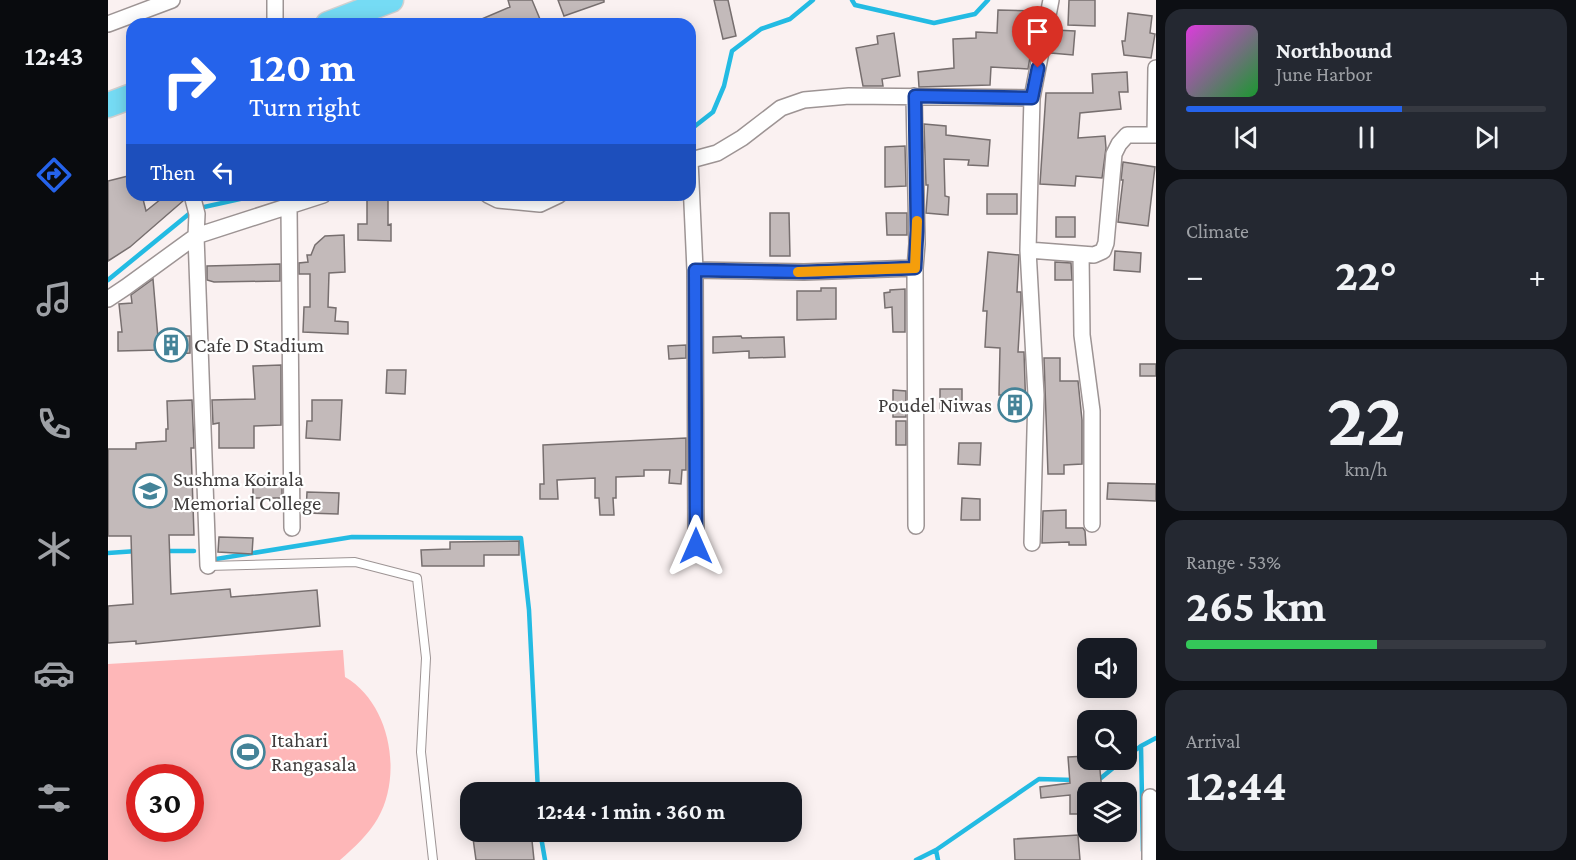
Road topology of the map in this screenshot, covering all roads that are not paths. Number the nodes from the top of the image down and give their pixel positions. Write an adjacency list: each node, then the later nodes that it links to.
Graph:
1 (172, 0): 8 (street)
2 (275, 0): 6 (street)
3 (391, 0): 5 (main road)
4 (1051, 0): 12 (street)
5 (356, 7): 7 (main road)
6 (275, 18)
7 (338, 18)
8 (108, 24)
9 (1156, 68): 14 (street)
10 (915, 96): 12 (street); 15 (street); 25 (street)
11 (126, 98): 13 (main road)
12 (1032, 98): 23 (street)
13 (108, 105)
14 (1155, 135): 24 (street)
15 (696, 159)
16 (194, 201): 22 (street)
17 (306, 201): 21 (street)
18 (508, 201): 19 (street)
19 (547, 201)
20 (692, 201): 26 (street)
21 (289, 207): 22 (street); 30 (street)
22 (196, 236): 27 (street); 33 (street)
23 (1028, 250): 24 (street); 31 (street)
24 (1081, 254): 28 (street)
25 (915, 268): 26 (street); 29 (street)
26 (695, 270): 32 (street)
27 (108, 298)
28 (1092, 524)
29 (916, 526)
30 (292, 528)
31 (1032, 543)
32 (696, 546)
33 (208, 566): 35 (lane)
34 (1150, 797): 36 (street)
35 (433, 860)
36 (1150, 860)

